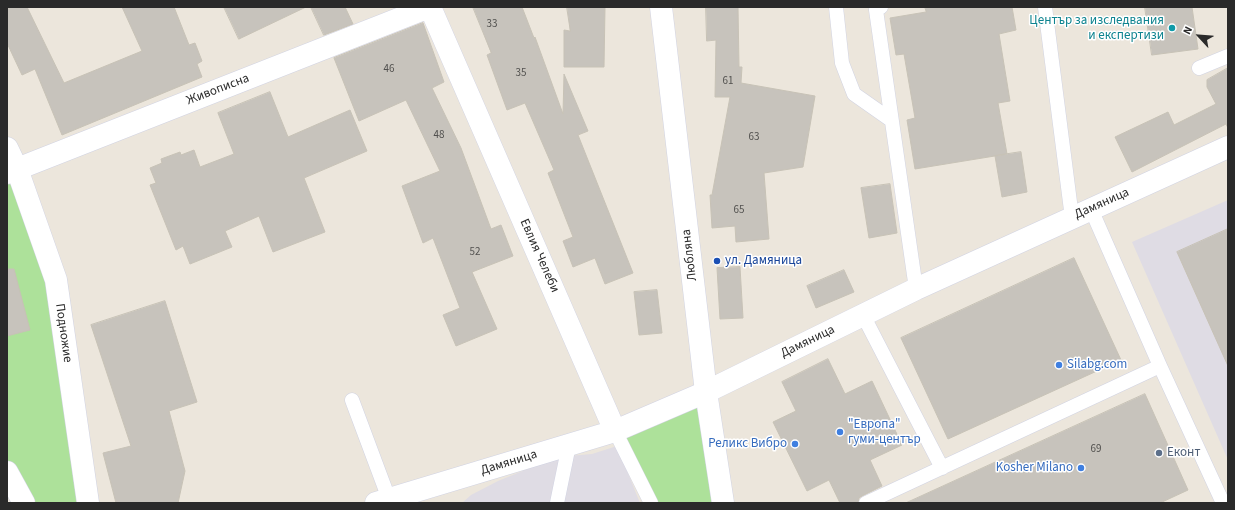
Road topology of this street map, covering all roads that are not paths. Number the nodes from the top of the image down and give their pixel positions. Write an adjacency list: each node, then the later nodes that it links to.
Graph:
1 (429, 7): 11 (street, Живописна); 18 (street, Евлия Челеби)
2 (661, 7): 16 (street, Любляна)
3 (836, 7): 8 (lane)
4 (881, 7): 8 (lane)
5 (1045, 7): 12 (lane)
6 (1228, 56): 7 (lane)
7 (1199, 68)
8 (892, 120): 13 (lane)
9 (1228, 147): 12 (street, Дамяница)
10 (7, 148): 11 (street, Подножие)
11 (12, 171): 24 (street, Подножие)
12 (1082, 213): 13 (street, Дамяница); 15 (lane)
13 (916, 289): 14 (street, Дамяница)
14 (863, 315): 16 (street, Дамяница); 20 (lane)
15 (1160, 366): 20 (lane); 29 (lane)
16 (706, 392): 18 (street, Дамяница); 27 (street, Любляна)
17 (352, 400): 22 (lane)
18 (615, 431): 19 (street, Дамяница); 26 (lane, Евлия Челеби)
19 (569, 445): 22 (street, Дамяница); 25 (lane)
20 (942, 468): 28 (lane)
21 (7, 472): 23 (street)
22 (395, 500)
23 (24, 503)
24 (88, 503)
25 (557, 503)
26 (651, 503)
27 (724, 503)
28 (866, 503)
29 (1223, 503)

